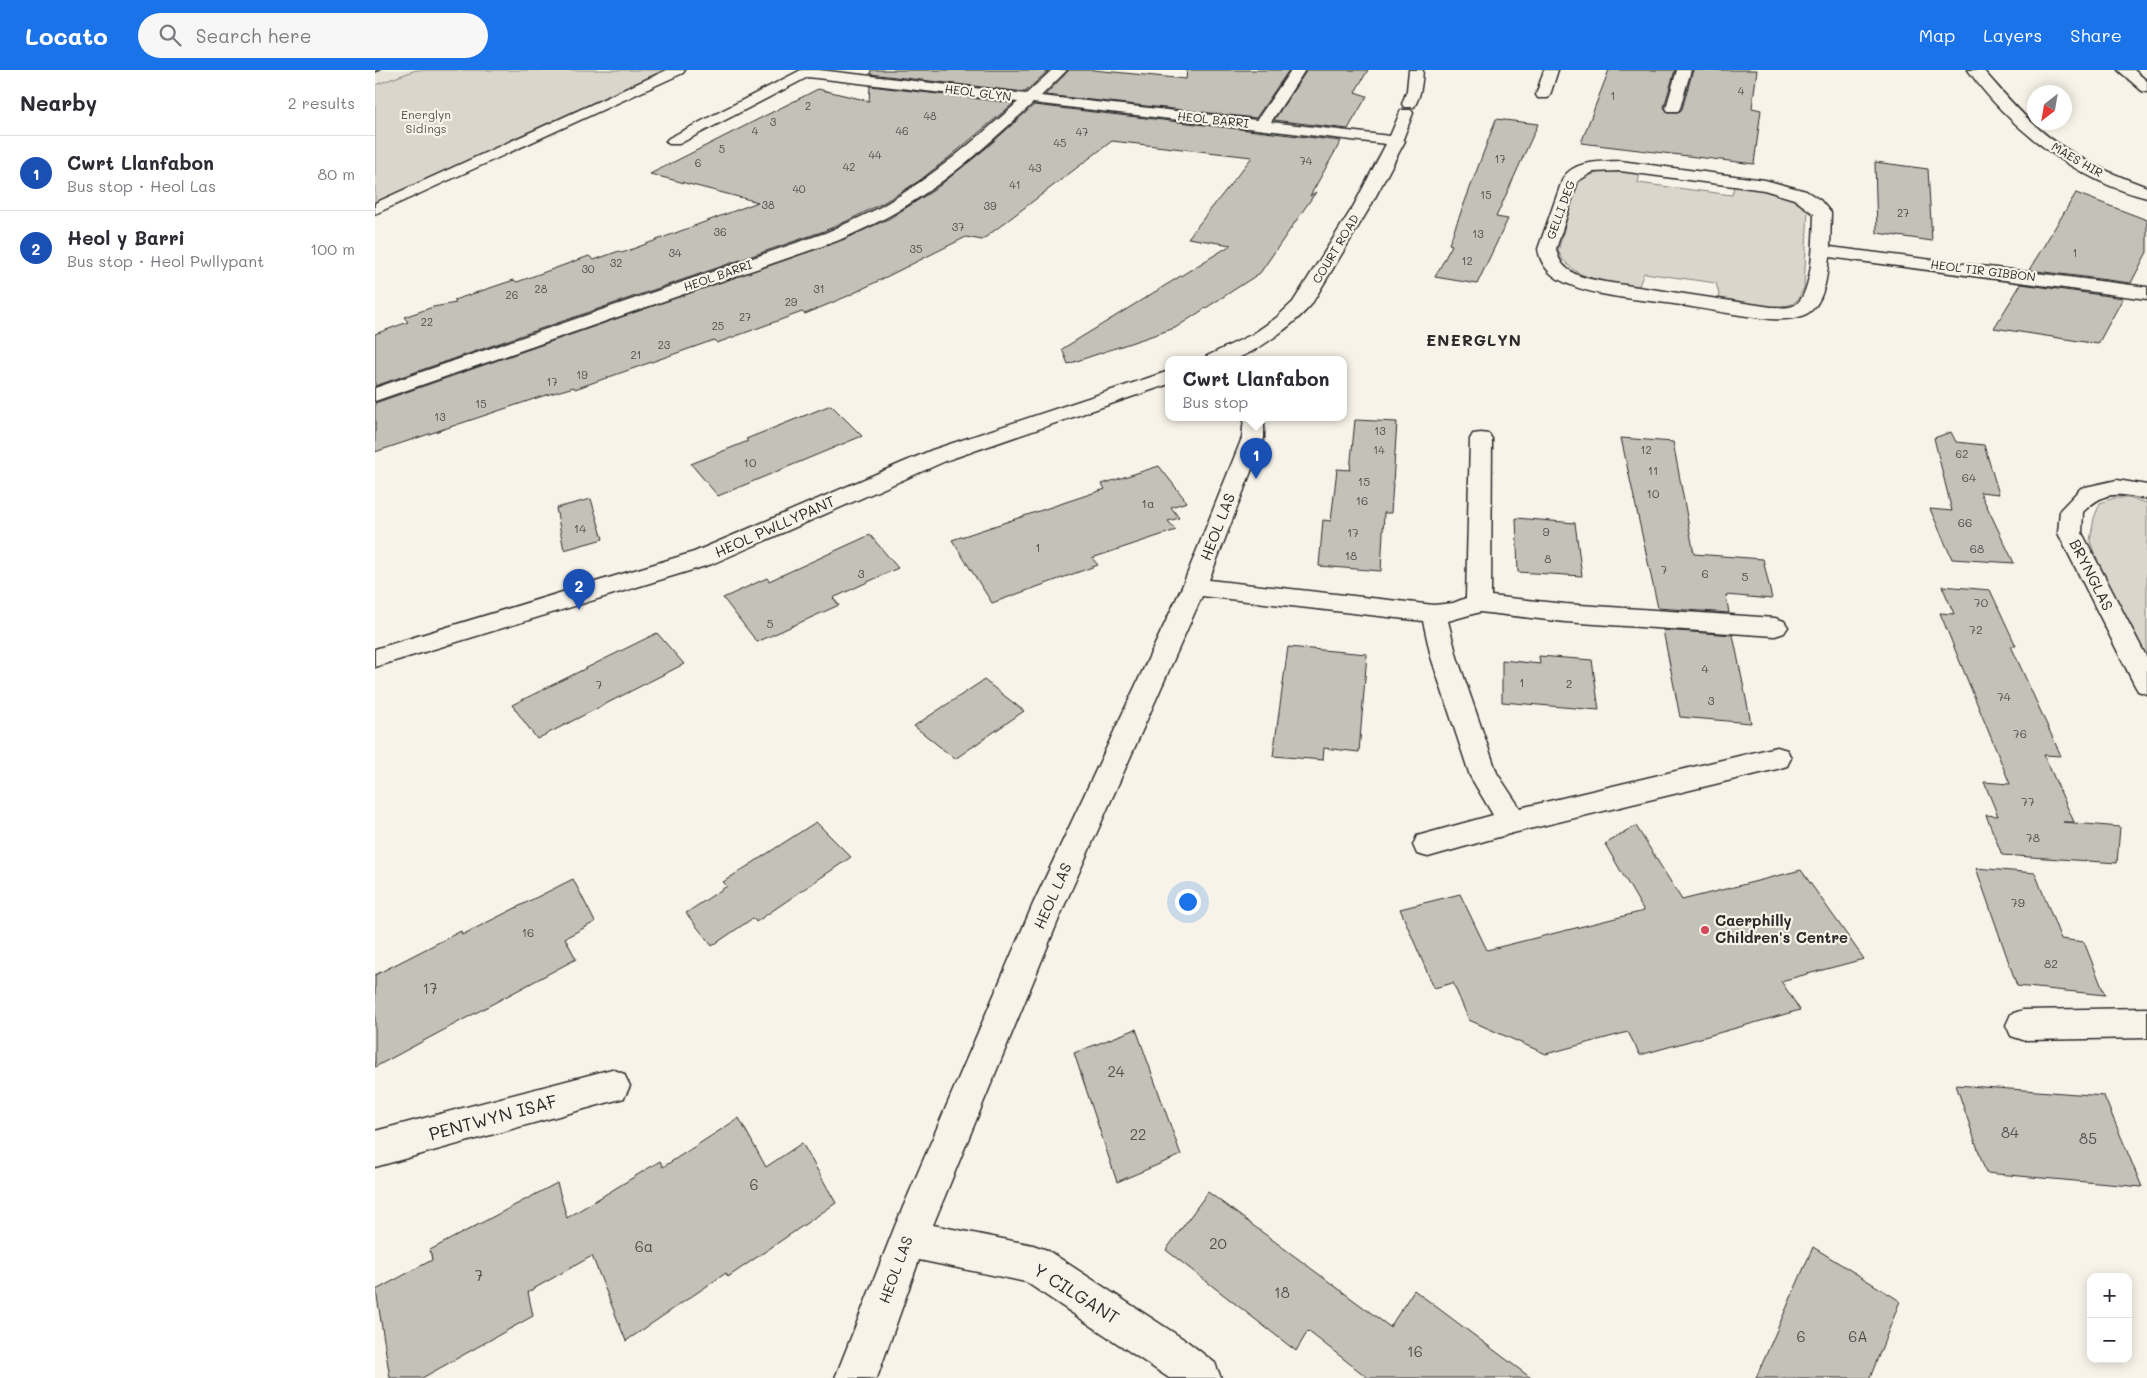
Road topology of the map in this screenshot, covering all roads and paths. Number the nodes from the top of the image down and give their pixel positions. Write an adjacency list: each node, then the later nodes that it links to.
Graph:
1 (678, 70): 18 (street)
2 (1060, 70): 12 (street, HEOL BARRI)
3 (1297, 70): 14 (street)
4 (1416, 70): 16 (street, COURT ROAD)
5 (1551, 70): 11 (street)
6 (1684, 70): 13 (street)
7 (1975, 70): 17 (street, MAES HIR)
8 (2125, 70): 10 (street)
9 (810, 71): 12 (street, HEOL GLYN); 15 (street, HEOL GLYN)
10 (2147, 88)
11 (1543, 95)
12 (1030, 99): 14 (street, HEOL BARRI); 23 (street, HEOL BARRI)
13 (1673, 108)
14 (1261, 125): 16 (street, HEOL BARRI)
15 (674, 141)
16 (1397, 141): 21 (street, COURT ROAD)
17 (2147, 193)
18 (375, 209)
19 (1820, 251): 19 (street, GELLI DEG); 20 (street, HEOL TIR GIBBON)
20 (2147, 292)
21 (1229, 356)
22 (1165, 378): 31 (street, HEOL PWLLYPANT)
23 (375, 395)
24 (1254, 421): 27 (street, HEOL LAS)
25 (1481, 439): 28 (street)
26 (2147, 492): 32 (street, BRYNGLAS)
27 (1194, 587): 29 (street); 40 (street, HEOL LAS)
28 (1477, 603): 29 (street); 30 (street)
29 (1433, 614): 34 (street)
30 (1775, 627)
31 (375, 658)
32 (2147, 684)
33 (1777, 758): 34 (street)
34 (1513, 821): 35 (street)
35 (1429, 845)
36 (2147, 1023): 37 (street)
37 (2023, 1025)
38 (612, 1086): 39 (street, PENTWYN ISAF)
39 (375, 1149)
40 (907, 1239): 41 (street, HEOL LAS); 42 (street, Y CILGANT)
41 (856, 1378)
42 (1200, 1378)

